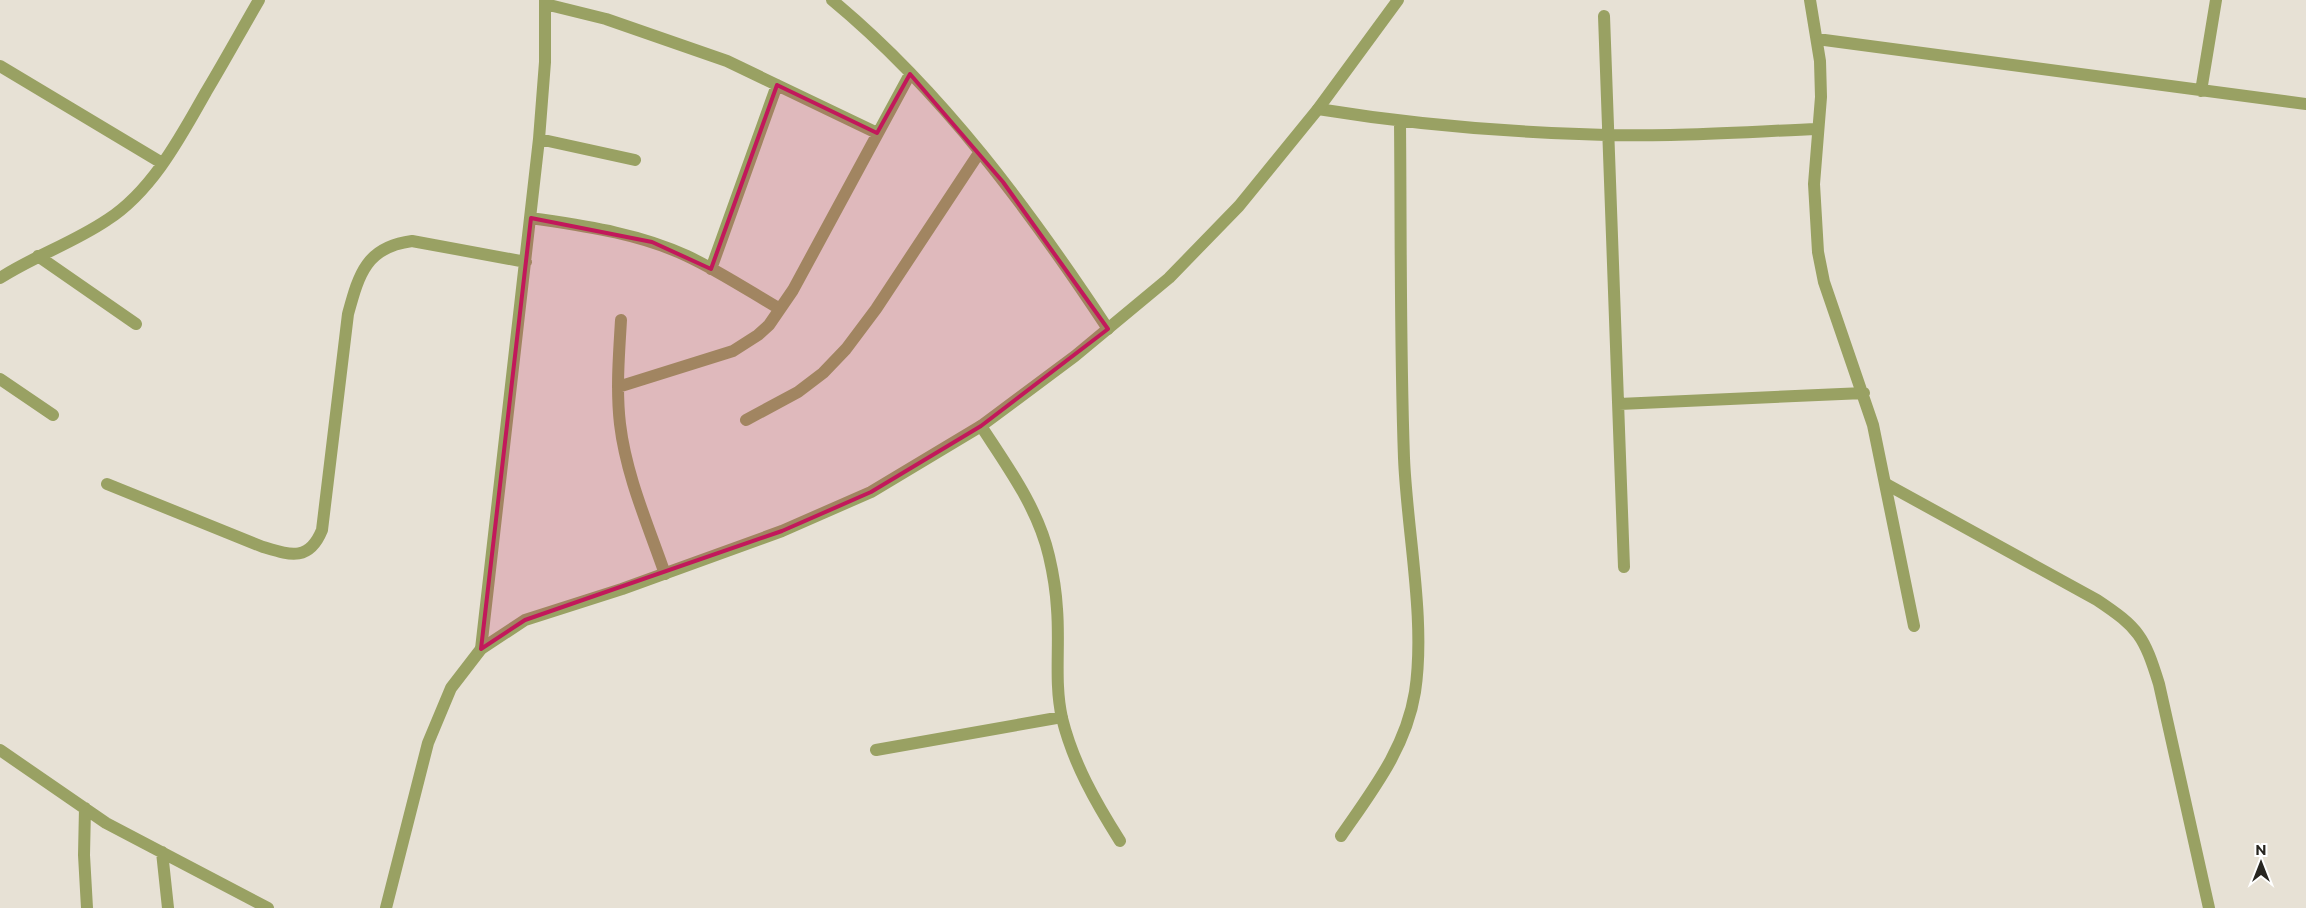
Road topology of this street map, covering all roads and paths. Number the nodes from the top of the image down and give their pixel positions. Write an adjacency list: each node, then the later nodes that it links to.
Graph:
1 (259, 0): 22 (street)
2 (832, 0): 10 (street)
3 (1398, 0): 14 (street)
4 (1810, 0): 8 (street)
5 (2216, 0): 12 (street)
6 (546, 2): 11 (street); 19 (street)
7 (1604, 16): 18 (street)
8 (1817, 39): 12 (street); 16 (street)
9 (0, 66): 22 (street)
10 (910, 74): 17 (street); 20 (street)
11 (777, 85): 17 (street); 26 (street)
12 (2201, 90): 13 (street)
13 (2306, 104)
14 (1318, 109): 15 (street); 31 (street)
15 (1400, 122): 18 (street); 49 (street)
16 (1818, 130): 18 (street); 34 (street)
17 (877, 133): 28 (street)
18 (1608, 135): 35 (street)
19 (539, 138): 21 (street); 23 (street)
20 (979, 153): 31 (street); 37 (street)
21 (635, 160)
22 (162, 163): 24 (street)
23 (531, 218): 25 (street); 26 (street)
24 (38, 256): 27 (street); 30 (street)
25 (526, 262): 39 (street); 44 (street)
26 (711, 269): 28 (street)
27 (0, 278)
28 (780, 309): 33 (street)
29 (621, 320): 33 (street)
30 (136, 324)
31 (1108, 329): 38 (street)
32 (0, 379): 36 (street)
33 (618, 387): 42 (street)
34 (1864, 393): 35 (street); 40 (street)
35 (1619, 404): 41 (street)
36 (53, 414)
37 (746, 420)
38 (981, 426): 42 (street); 45 (street)
39 (107, 484)
40 (1886, 484): 43 (street); 56 (street)
41 (1624, 568)
42 (665, 574): 44 (street)
43 (1914, 626)
44 (481, 649): 55 (street)
45 (1062, 717): 46 (street); 50 (street)
46 (876, 750)
47 (1, 753): 48 (street)
48 (85, 808): 51 (street); 52 (street)
49 (1342, 836)
50 (1120, 841)
51 (162, 852): 53 (street); 54 (street)
52 (87, 908)
53 (168, 908)
54 (268, 908)
55 (386, 908)
56 (2209, 908)

